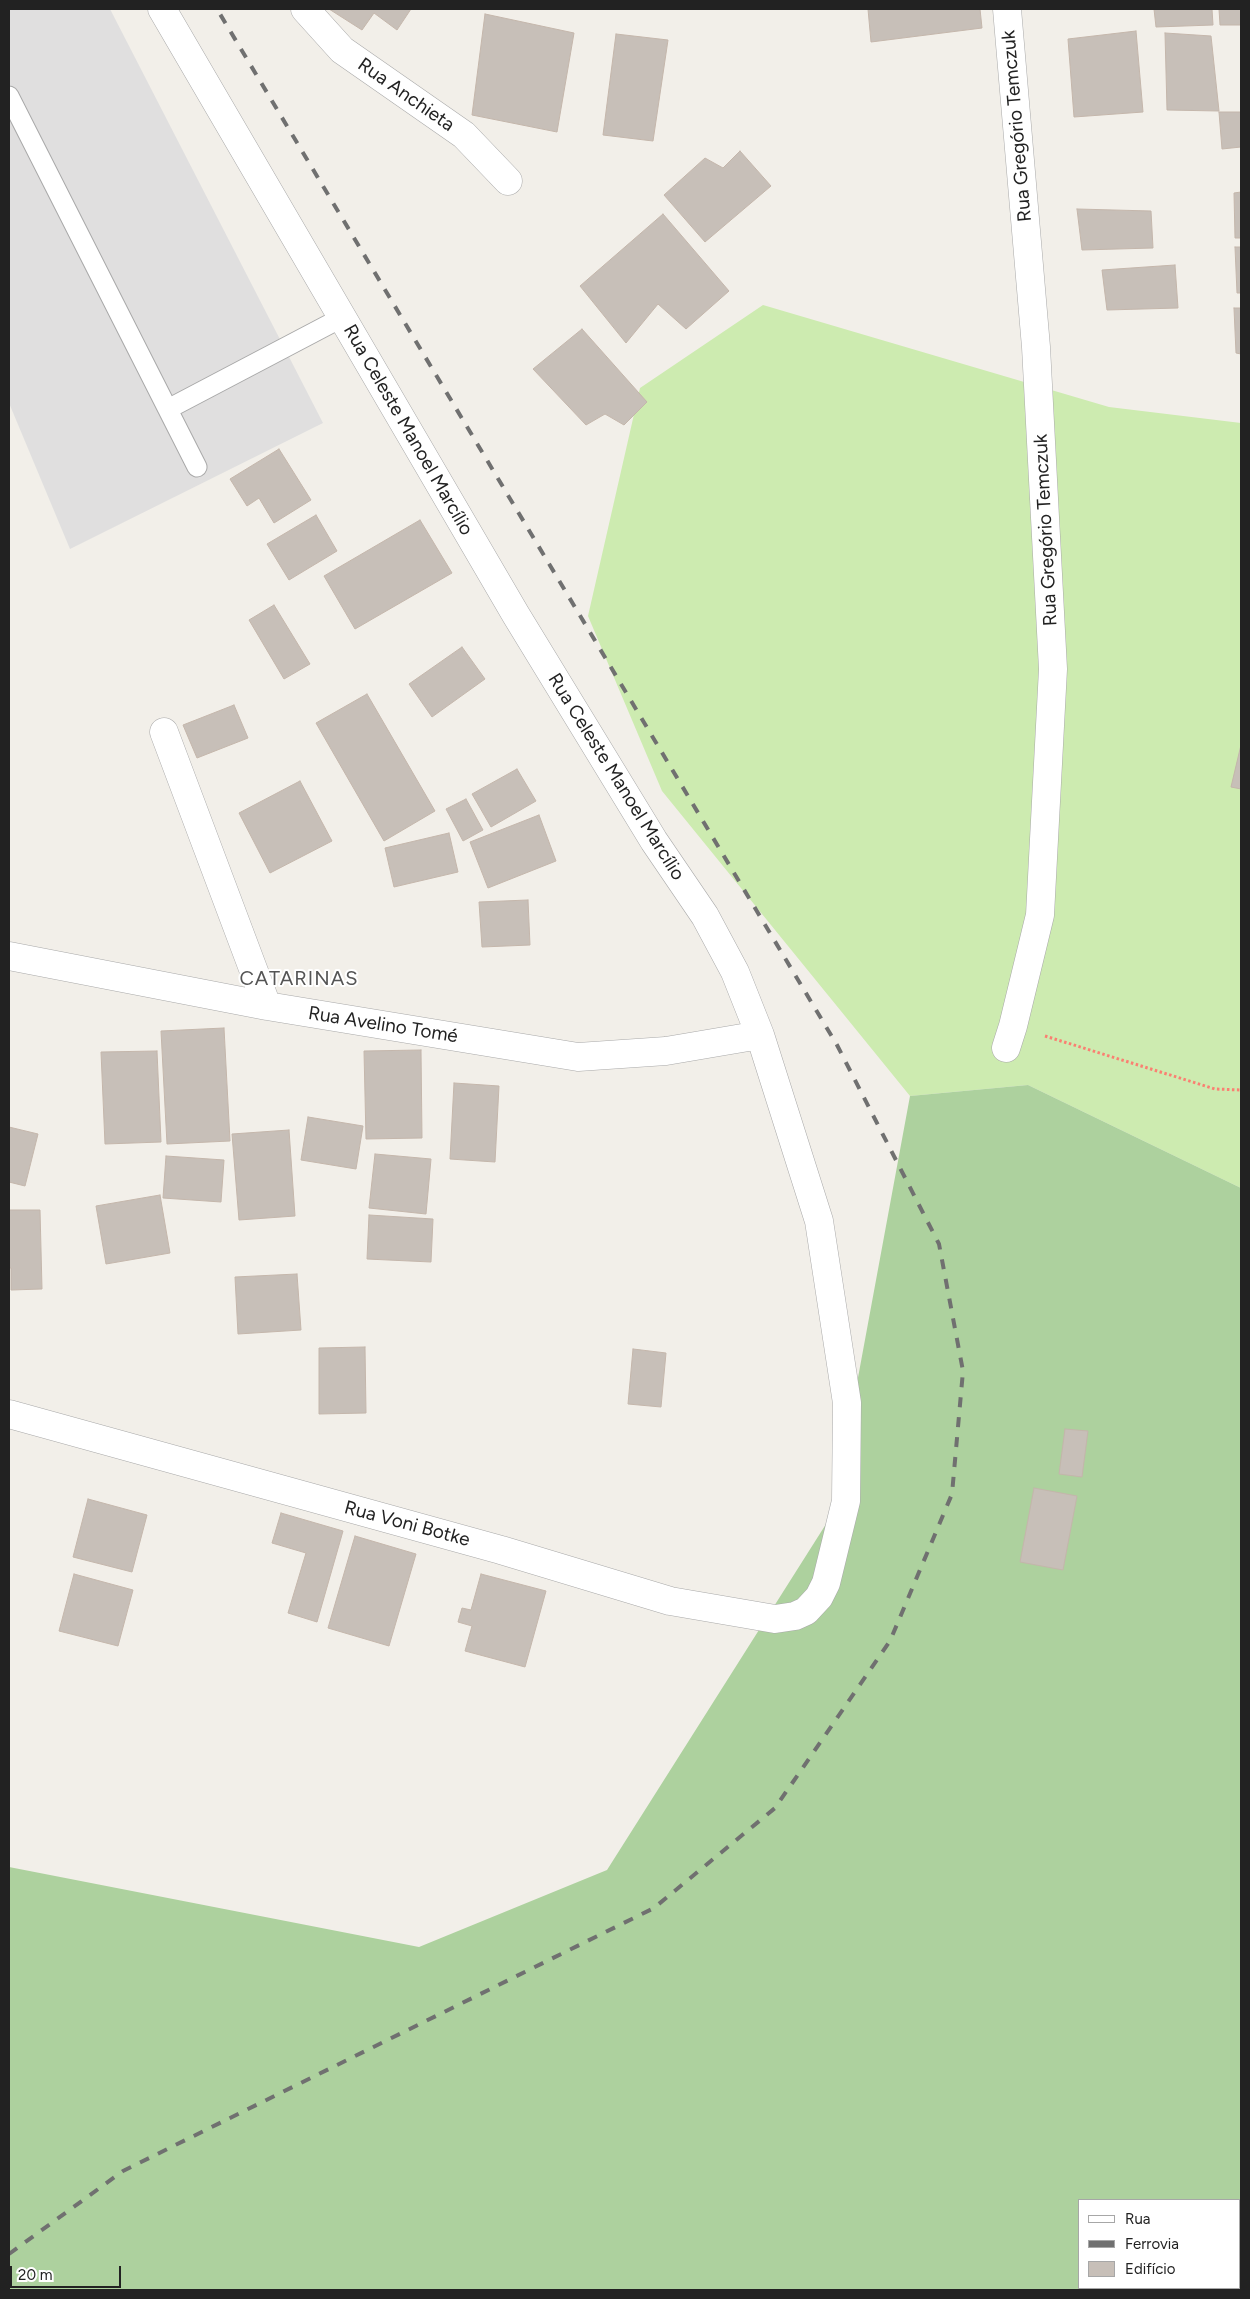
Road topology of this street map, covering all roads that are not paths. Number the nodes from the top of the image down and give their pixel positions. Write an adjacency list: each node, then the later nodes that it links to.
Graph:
1 (162, 9): 6 (street, Rua Celeste Manoel Marcílio)
2 (305, 9): 5 (street, Rua Anchieta)
3 (1007, 9): 13 (street, Rua Gregório Temczuk)
4 (9, 96): 7 (lane)
5 (508, 181)
6 (343, 318): 7 (lane); 12 (street, Rua Celeste Manoel Marcílio)
7 (168, 409): 8 (lane)
8 (197, 467)
9 (164, 732): 11 (street)
10 (9, 956): 11 (street, Rua Avelino Tomé)
11 (267, 1006): 12 (street, Rua Avelino Tomé)
12 (760, 1035): 15 (street, Rua Celeste Manoel Marcílio)
13 (1010, 1037)
14 (9, 1414): 15 (street, Rua Voni Botke)
15 (806, 1611)

